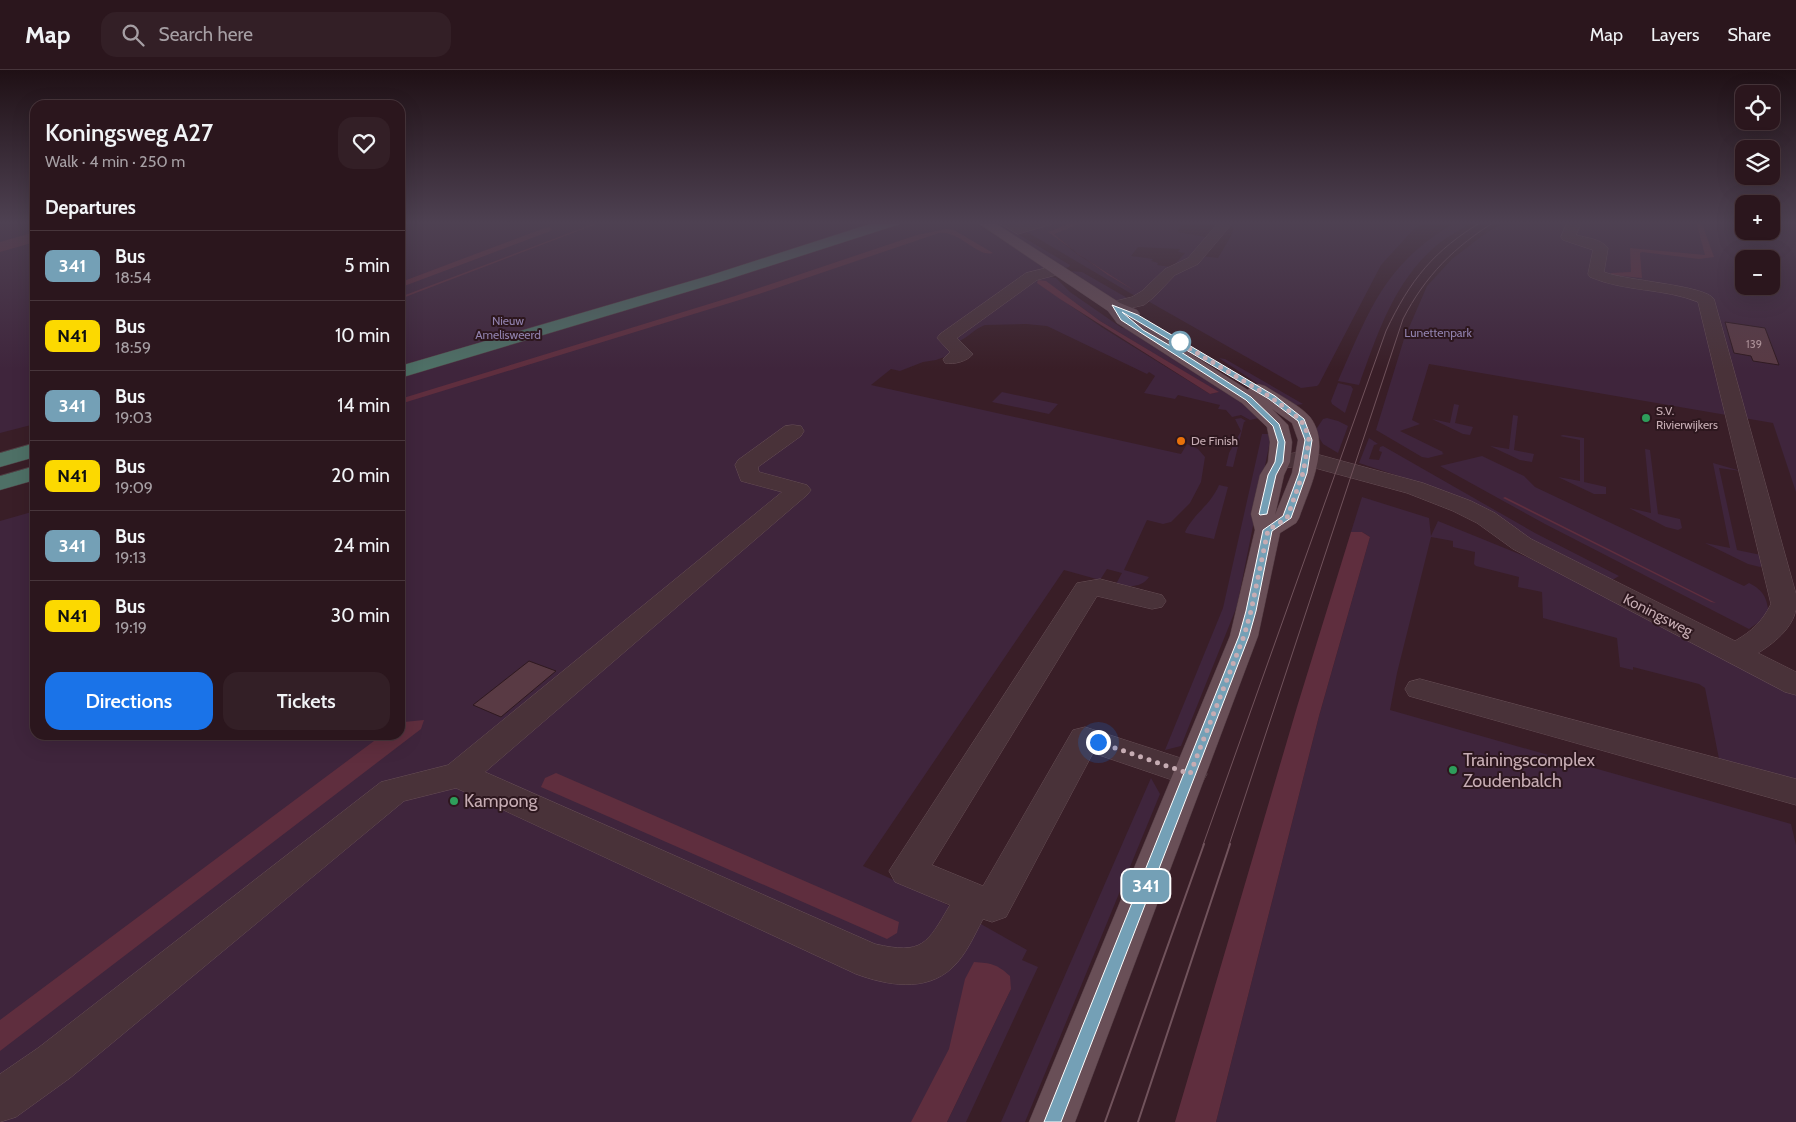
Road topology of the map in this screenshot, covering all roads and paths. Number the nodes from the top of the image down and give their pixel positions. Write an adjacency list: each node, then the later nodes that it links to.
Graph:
1 (687, 270): 6 (highway)
2 (743, 270): 9 (highway)
3 (1059, 270): 7 (main road); 8 (street)
4 (1174, 270): 7 (street)
5 (1597, 270): 20 (street)
6 (597, 297)
7 (1114, 307): 10 (main road)
8 (952, 359)
9 (405, 371)
10 (1262, 400): 14 (main road); 15 (main road)
11 (793, 431): 24 (street)
12 (30, 451): 13 (highway)
13 (0, 460)
14 (1279, 462): 15 (street, Koningsweg); 18 (main road)
15 (1304, 466): 18 (main road); 20 (street, Koningsweg)
16 (30, 474): 17 (highway)
17 (0, 483)
18 (1268, 530): 23 (main road)
19 (1152, 601): 26 (street)
20 (1735, 654): 21 (street, Koningsweg)
21 (1796, 685)
22 (1420, 689): 25 (street)
23 (1190, 774): 26 (street); 28 (main road)
24 (459, 775): 26 (street); 27 (street)
25 (1796, 792)
26 (974, 899)
27 (0, 1102)
28 (1052, 1122)

